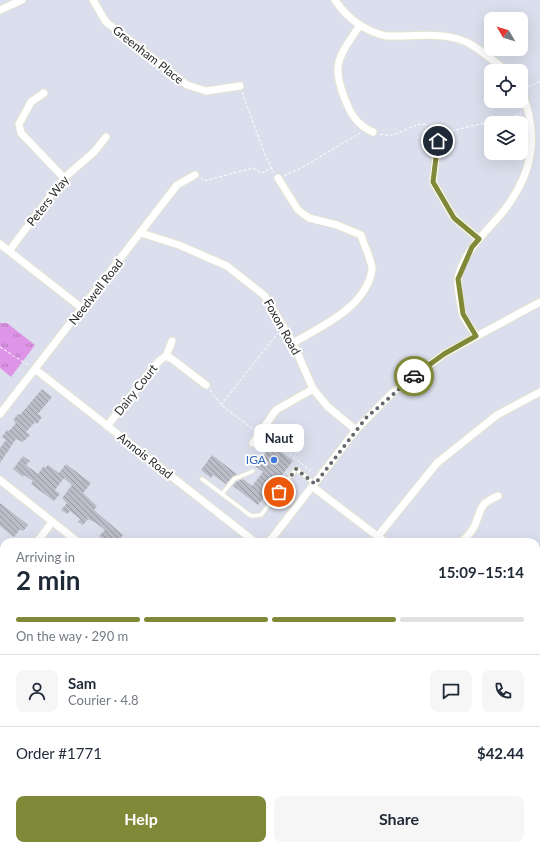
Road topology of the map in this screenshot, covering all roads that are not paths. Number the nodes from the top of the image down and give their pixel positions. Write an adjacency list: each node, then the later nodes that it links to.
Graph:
1 (22, 0): 4 (street)
2 (93, 0): 7 (street, Greenham Place)
3 (335, 0): 5 (street)
4 (0, 10)
5 (360, 25): 6 (street); 11 (street)
6 (498, 64)
7 (240, 86)
8 (44, 93): 14 (street)
9 (528, 108): 17 (street)
10 (435, 129): 17 (street)
11 (370, 131)
12 (106, 137): 14 (street, Peters Way)
13 (195, 175): 16 (street, Needwell Road)
14 (64, 178): 19 (street, Peters Way)
15 (278, 178): 24 (street)
16 (141, 233): 21 (street, Needwell Road); 24 (street, Foxon Road)
17 (479, 239): 22 (street)
18 (0, 244): 19 (street)
19 (9, 251): 21 (street)
20 (540, 302): 22 (street)
21 (82, 309): 26 (street, Needwell Road)
22 (476, 336): 32 (street)
23 (172, 341): 25 (street, Dairy Court)
24 (294, 343): 28 (street, Foxon Road)
25 (166, 356): 27 (street, Dairy Court); 31 (street, Dairy Court)
26 (35, 369): 30 (street, Needwell Road); 31 (street, Annois Road)
27 (206, 385)
28 (313, 389): 32 (street, Foxon Road); 33 (street)
29 (540, 392): 41 (street)
30 (0, 414)
31 (107, 426): 44 (street, Annois Road)
32 (356, 430): 37 (street)
33 (253, 443)
34 (253, 471): 38 (lane)
35 (202, 479): 38 (lane)
36 (0, 480): 40 (street)
37 (314, 485): 38 (lane); 41 (street); 45 (street)
38 (222, 494)
39 (498, 496): 47 (street)
40 (52, 522): 42 (street); 43 (street)
41 (378, 536): 46 (street)
42 (40, 538)
43 (73, 538)
44 (250, 538)
45 (272, 538)
46 (380, 538)
47 (465, 538)

